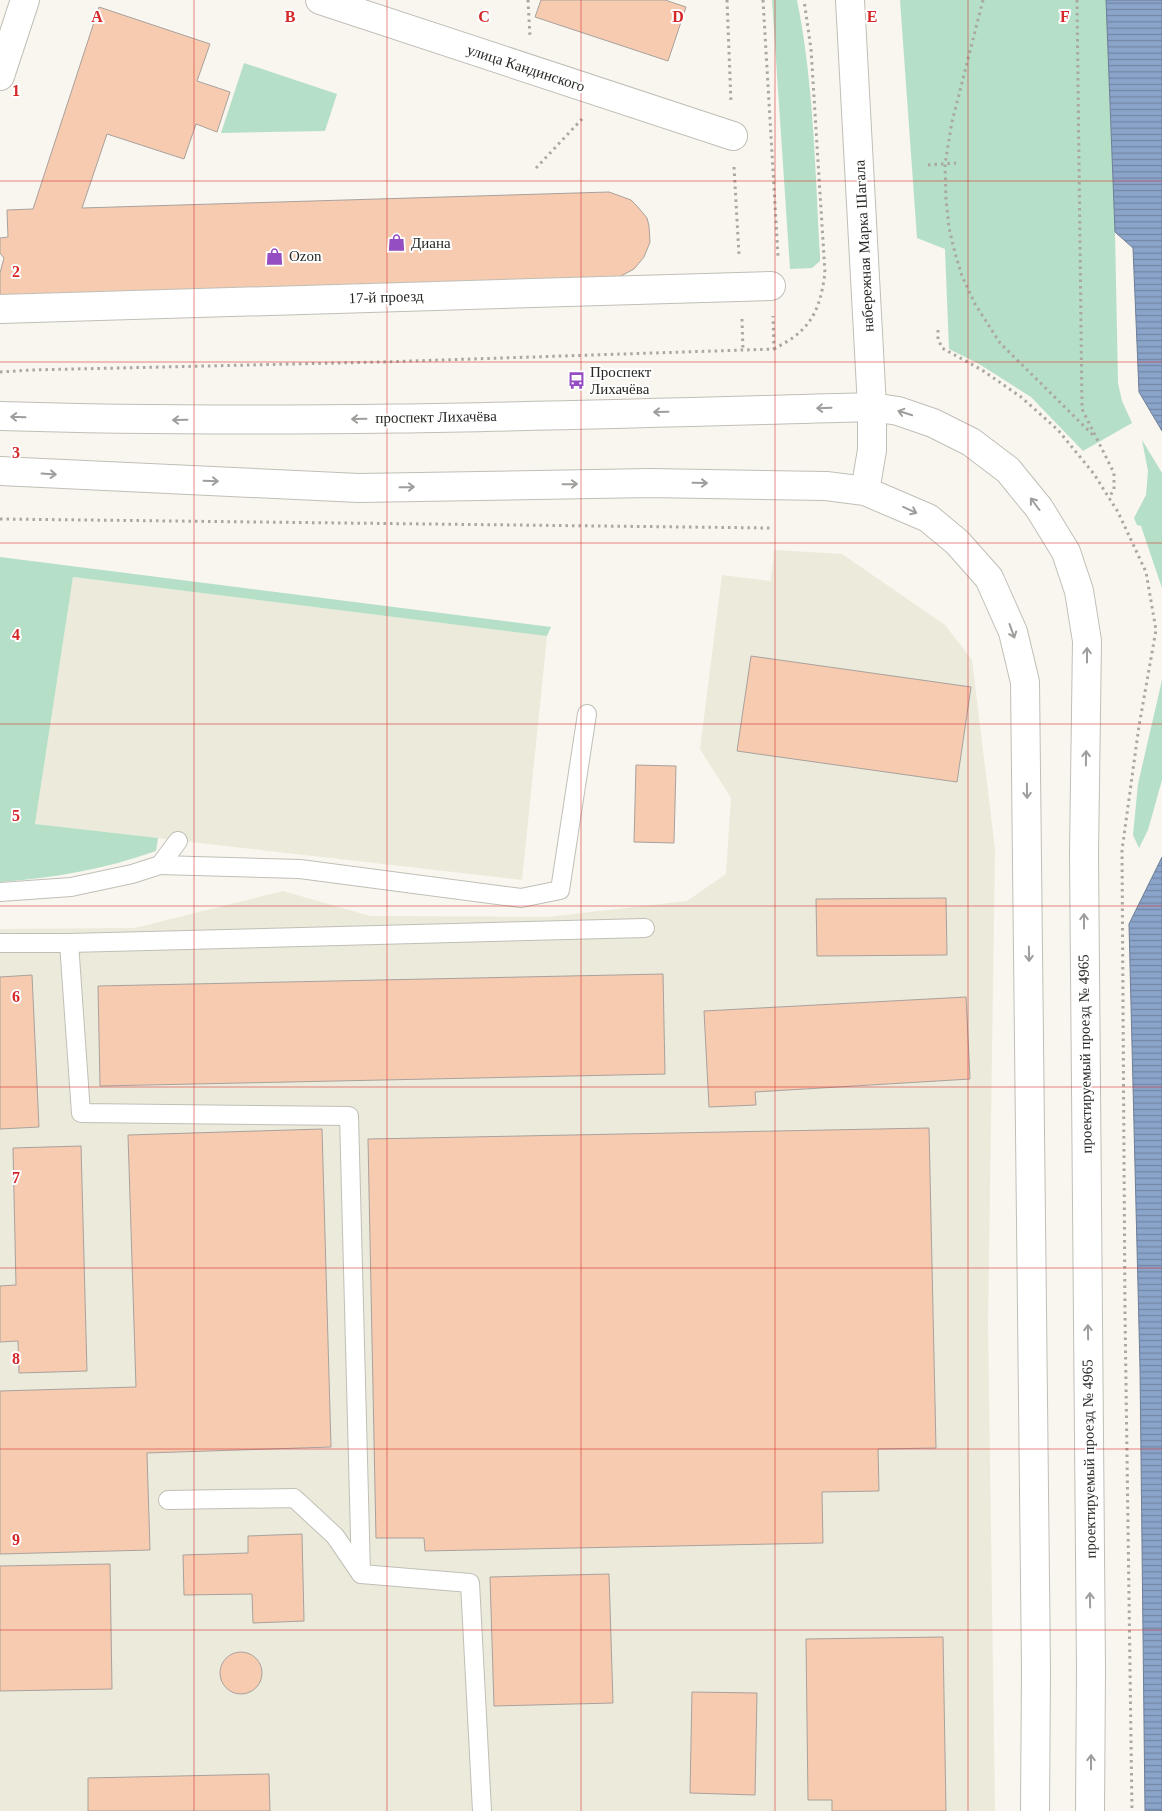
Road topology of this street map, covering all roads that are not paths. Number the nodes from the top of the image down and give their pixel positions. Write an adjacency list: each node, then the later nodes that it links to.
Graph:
1 (25, 0): 4 (main road)
2 (320, 0): 5 (main road, улица Кандинского)
3 (850, 0): 8 (main road, набережная Марка Шагала)
4 (0, 76)
5 (733, 136)
6 (775, 275): 7 (main road, 17-й проезд)
7 (0, 309)
8 (872, 407): 9 (main road, проспект Лихачёва, one-way to 9); 11 (main road, набережная Марка Шагала); 23 (main road, проектируемый проезд № 4965, one-way to 8)
9 (0, 416)
10 (0, 471): 11 (main road, one-way to 11)
11 (866, 491): 22 (main road, one-way to 22)
12 (587, 714): 14 (lane)
13 (178, 841): 14 (lane)
14 (160, 865): 15 (lane)
15 (0, 892)
16 (645, 928): 18 (lane)
17 (0, 943): 18 (lane)
18 (69, 943): 20 (lane)
19 (168, 1500): 20 (lane)
20 (361, 1574): 21 (lane)
21 (482, 1811)
22 (1035, 1811)
23 (1090, 1811)

